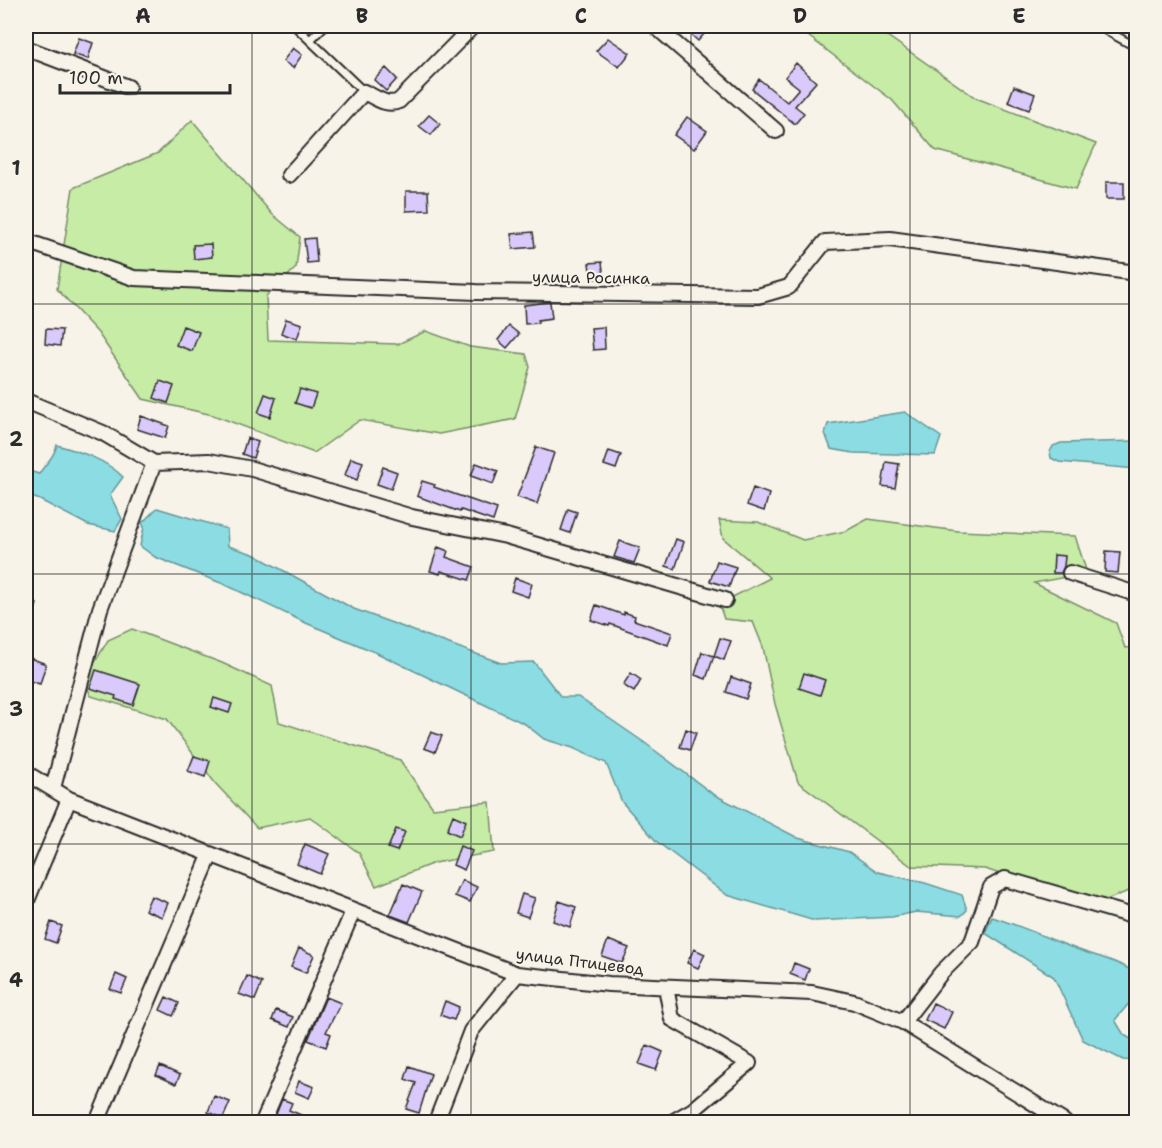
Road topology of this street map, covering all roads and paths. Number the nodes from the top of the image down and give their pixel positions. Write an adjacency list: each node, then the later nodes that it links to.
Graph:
1 (295, 26): 6 (lane)
2 (324, 26): 6 (lane)
3 (470, 26): 10 (street)
4 (654, 26): 11 (street)
5 (1098, 26): 7 (lane)
6 (311, 39): 10 (lane)
7 (1137, 46)
8 (26, 48): 9 (street)
9 (128, 87)
10 (364, 92): 12 (street)
11 (776, 131)
12 (290, 175)
13 (26, 241): 14 (street, улица Росинка)
14 (1137, 273)
15 (26, 401): 16 (street)
16 (154, 463): 19 (street); 21 (street)
17 (1070, 573): 18 (street)
18 (1137, 594)
19 (725, 600)
20 (26, 773): 21 (street, улица Птицевод)
21 (53, 788): 22 (street, улица Птицевод)
22 (69, 800): 23 (street, улица Птицевод); 24 (street)
23 (210, 856): 25 (street, улица Птицевод); 30 (street)
24 (26, 903)
25 (353, 911): 27 (street, улица Птицевод); 31 (street)
26 (1137, 917): 29 (street)
27 (517, 974): 28 (street, улица Птицевод); 32 (street)
28 (666, 987): 29 (street, улица Птицевод); 33 (street)
29 (903, 1022): 34 (street, улица Птицевод)
30 (97, 1122)
31 (263, 1122)
32 (436, 1122)
33 (672, 1122)
34 (1064, 1122)

